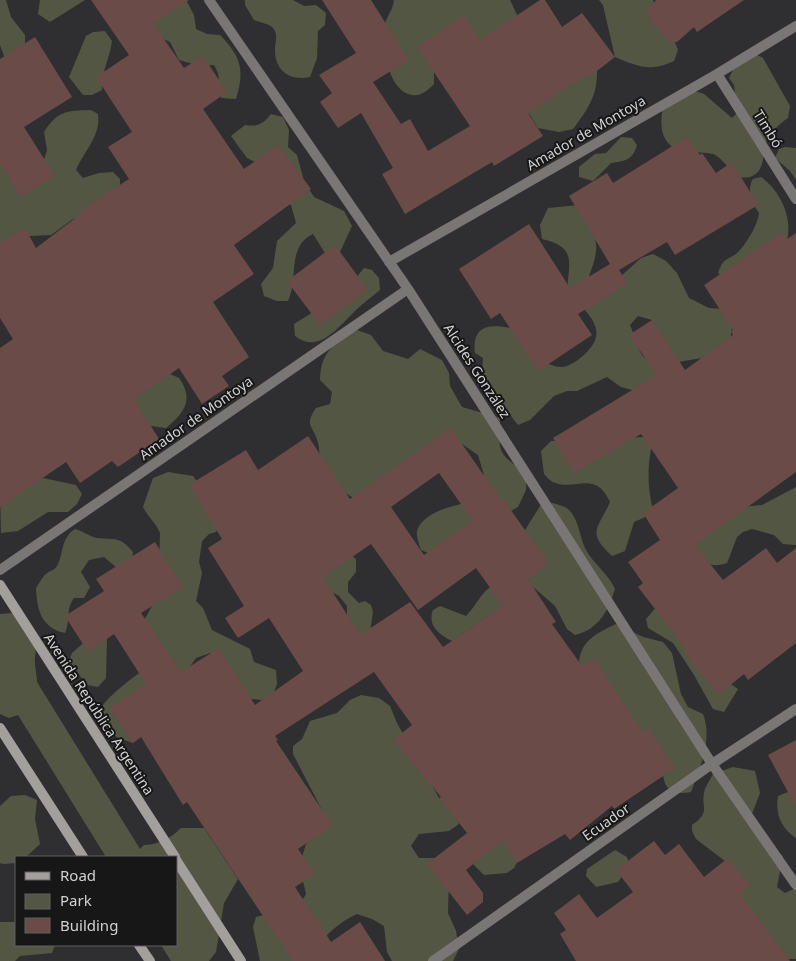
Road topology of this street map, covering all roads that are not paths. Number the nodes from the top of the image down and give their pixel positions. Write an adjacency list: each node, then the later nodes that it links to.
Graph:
1 (209, 0): 5 (street, Alcides González)
2 (796, 26): 3 (street, Amador de Montoya)
3 (717, 74): 4 (street, Timbó); 5 (street, Amador de Montoya)
4 (796, 199)
5 (389, 262): 6 (street, Alcides González)
6 (408, 289): 7 (street, Amador de Montoya); 11 (street, Alcides González)
7 (0, 570)
8 (0, 585): 13 (main road, Avenida República Argentina)
9 (796, 709): 11 (street, Ecuador)
10 (0, 728): 12 (main road)
11 (712, 764): 15 (street, Alcides González); 19 (street, Ecuador)
12 (82, 856)
13 (175, 856)
14 (178, 861): 18 (main road, Avenida República Argentina)
15 (796, 885)
16 (140, 946): 17 (main road)
17 (150, 961)
18 (242, 961)
19 (433, 961)

